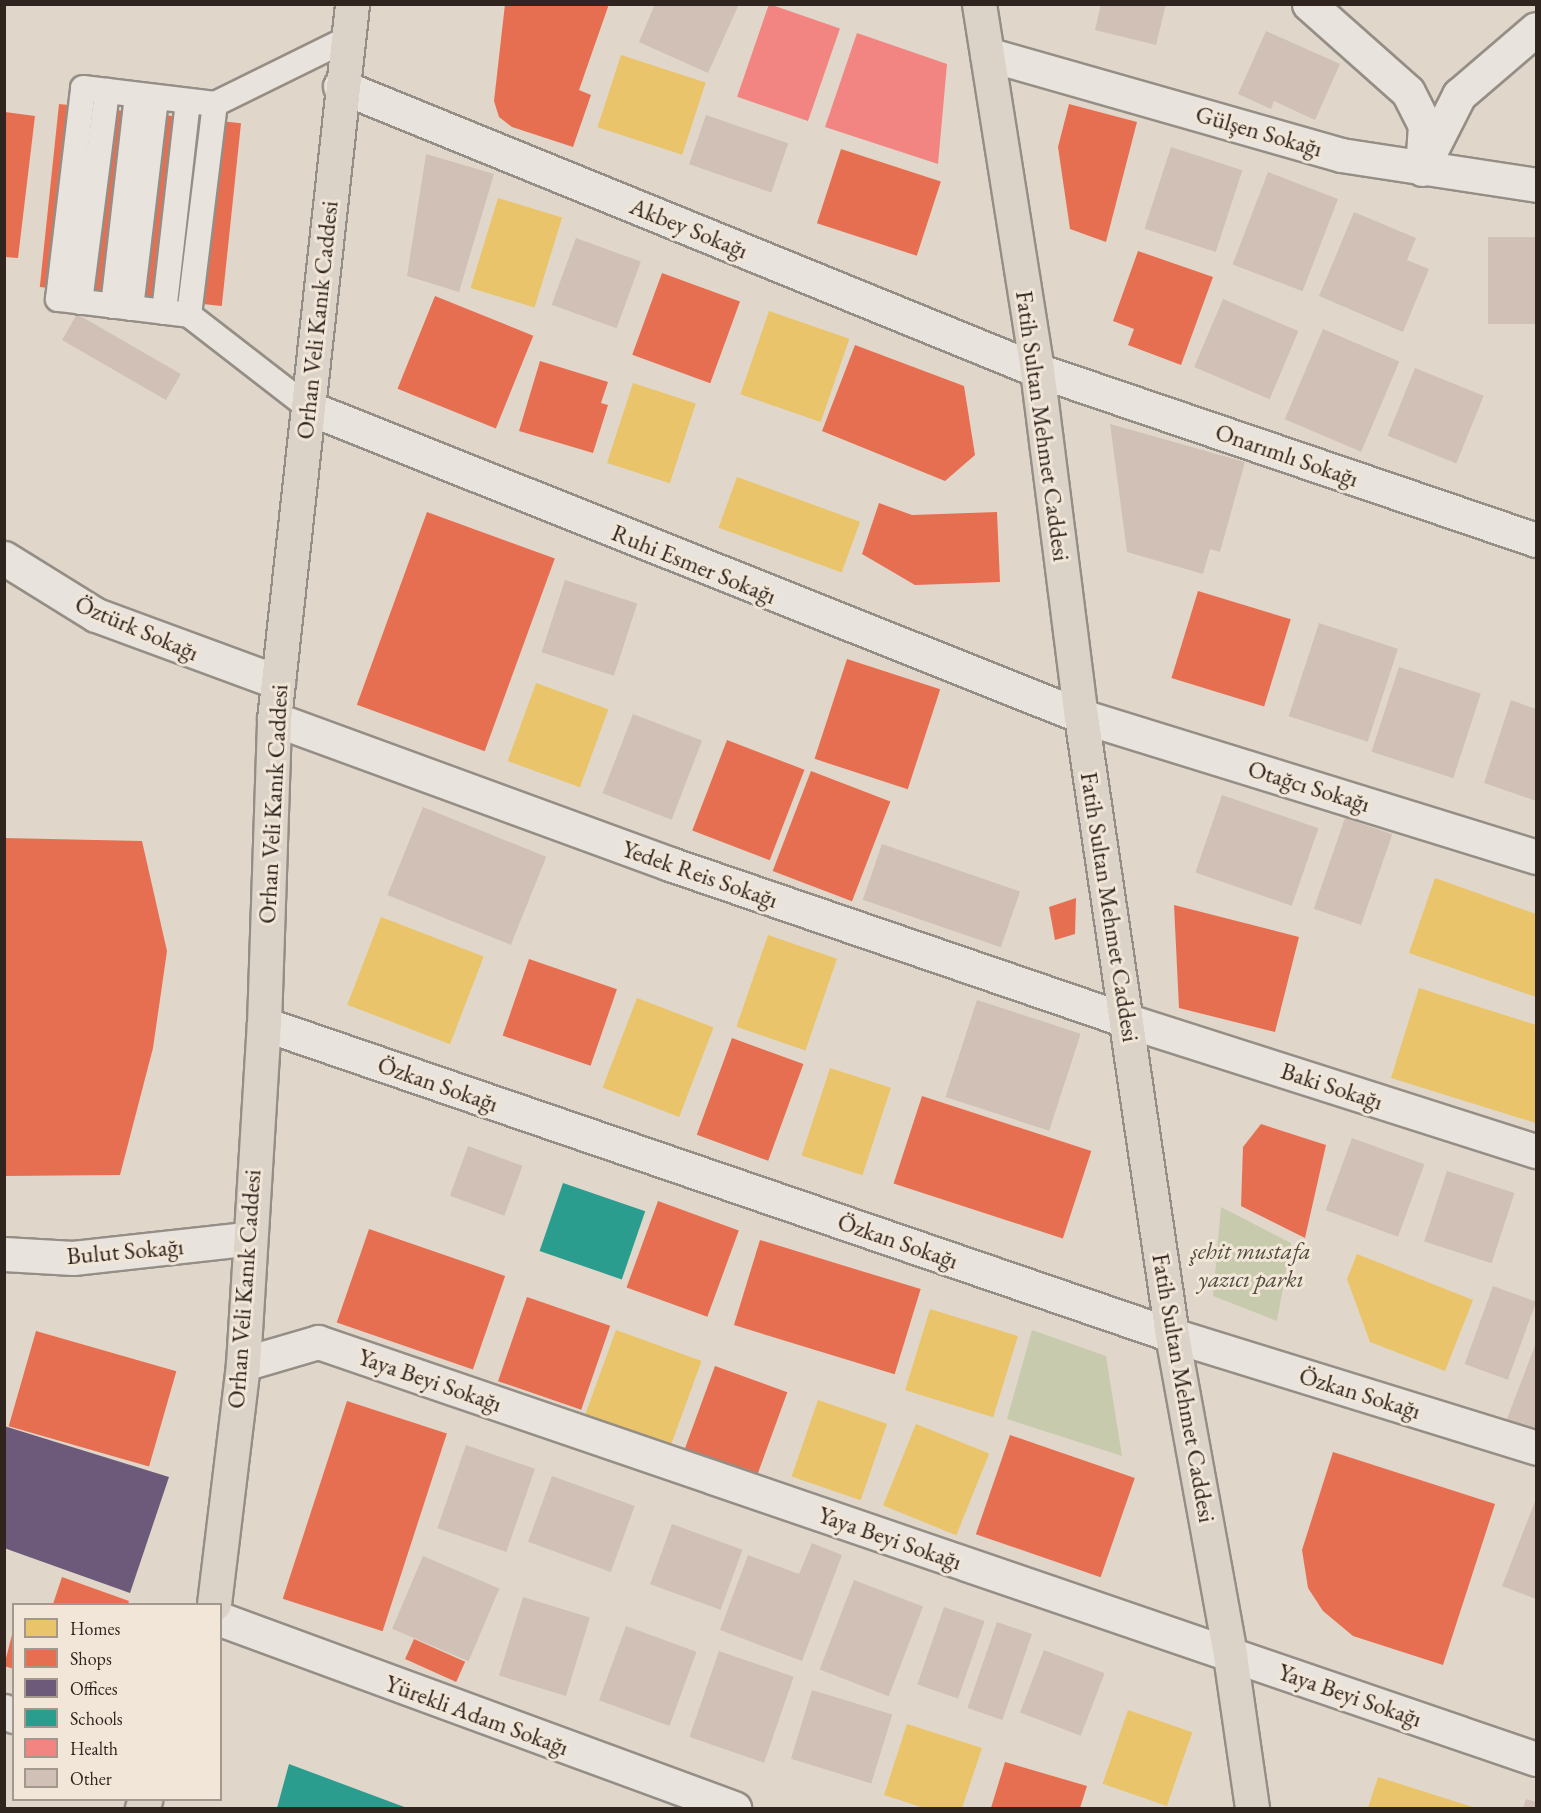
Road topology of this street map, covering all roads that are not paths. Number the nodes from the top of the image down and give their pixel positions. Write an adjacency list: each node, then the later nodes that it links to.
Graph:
1 (352, 4): 5 (main road, Orhan Veli Kanık Caddesi)
2 (979, 4): 6 (main road, Fatih Sultan Mehmet Caddesi)
3 (1309, 4): 11 (street)
4 (1536, 29): 11 (street)
5 (347, 39): 7 (main road, Orhan Veli Kanık Caddesi); 10 (lane)
6 (987, 54): 11 (street, Gülşen Sokağı); 16 (main road, Fatih Sultan Mehmet Caddesi)
7 (340, 86): 16 (street, Akbey Sokağı); 17 (main road, Orhan Veli Kanık Caddesi)
8 (146, 96): 9 (lane); 13 (lane); 13 (lane)
9 (188, 101): 10 (lane); 14 (lane)
10 (215, 104): 15 (lane)
11 (1422, 169): 12 (street, Gülşen Sokağı)
12 (1536, 185)
13 (122, 307): 14 (lane)
14 (164, 312): 15 (lane)
15 (189, 315): 17 (lane)
16 (1037, 370): 18 (street, Onarımlı Sokağı); 21 (main road, Fatih Sultan Mehmet Caddesi)
17 (309, 408): 20 (main road, Orhan Veli Kanık Caddesi); 21 (street, Ruhi Esmer Sokağı)
18 (1536, 540)
19 (8, 573): 20 (street, Öztürk Sokağı)
20 (278, 682): 22 (main road, Orhan Veli Kanık Caddesi)
21 (1081, 716): 23 (street, Otağcı Sokağı); 24 (main road, Fatih Sultan Mehmet Caddesi)
22 (274, 718): 24 (street, Yedek Reis Sokağı); 25 (main road, Orhan Veli Kanık Caddesi)
23 (1536, 857)
24 (1128, 1021): 26 (street, Baki Sokağı); 29 (main road, Fatih Sultan Mehmet Caddesi)
25 (264, 1024): 27 (main road, Orhan Veli Kanık Caddesi); 29 (street, Özkan Sokağı)
26 (1536, 1151)
27 (246, 1239): 28 (street, Bulut Sokağı); 30 (main road, Orhan Veli Kanık Caddesi)
28 (4, 1254)
29 (1172, 1335): 31 (street, Özkan Sokağı); 34 (main road, Fatih Sultan Mehmet Caddesi)
30 (243, 1364): 32 (main road, Orhan Veli Kanık Caddesi); 34 (street, Yaya Beyi Sokağı)
31 (1536, 1448)
32 (214, 1603)
33 (222, 1620): 36 (street, Yürekli Adam Sokağı)
34 (1230, 1655): 35 (street, Yaya Beyi Sokağı); 37 (main road, Fatih Sultan Mehmet Caddesi)
35 (1536, 1759)
36 (734, 1809)
37 (1252, 1809)

